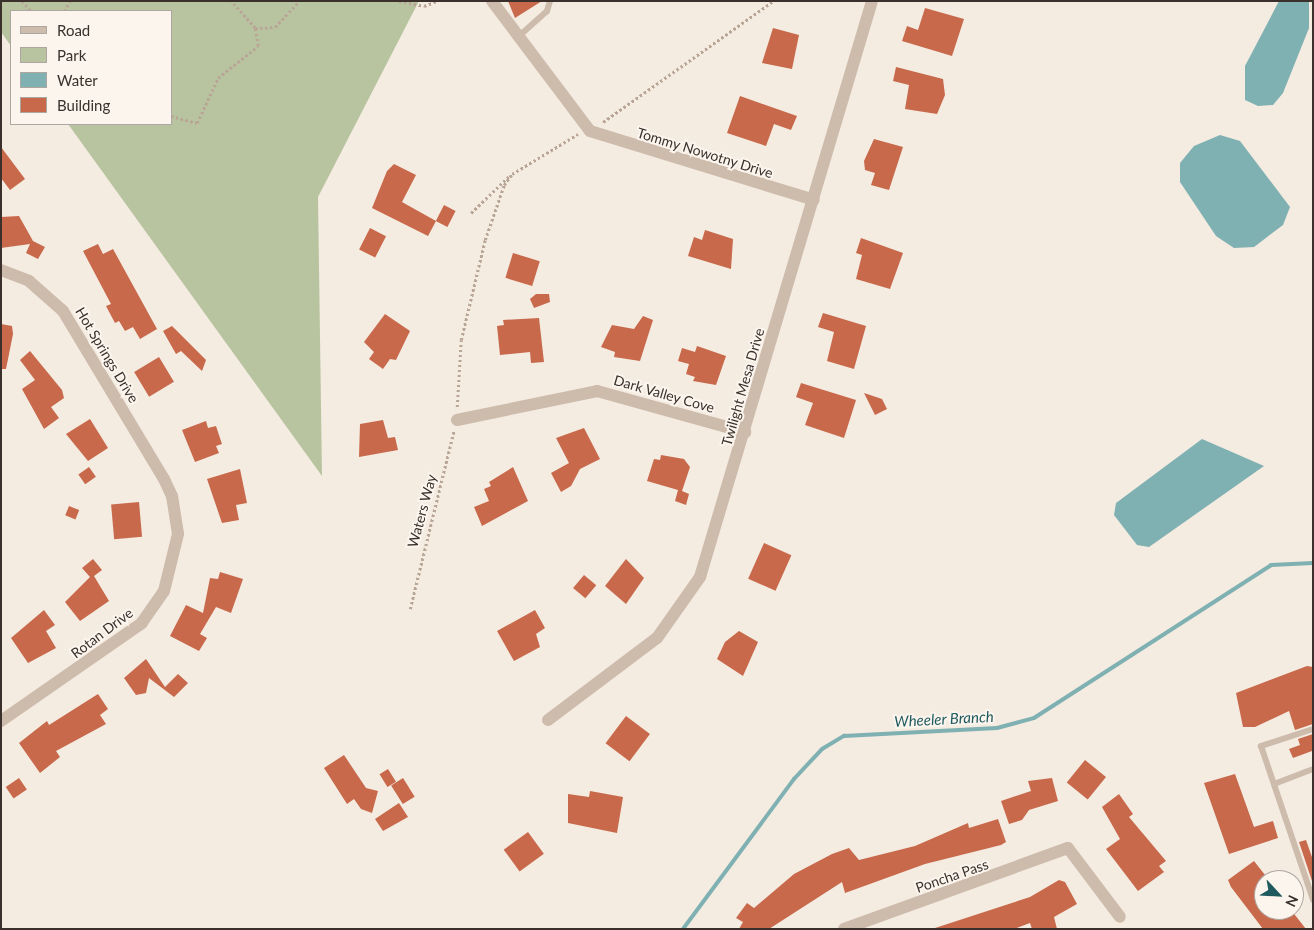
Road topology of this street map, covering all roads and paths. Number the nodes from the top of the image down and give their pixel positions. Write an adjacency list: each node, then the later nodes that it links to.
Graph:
1 (231, 1): 9 (path)
2 (300, 1): 9 (path)
3 (399, 1): 4 (path)
4 (437, 1)
5 (492, 1): 10 (street)
6 (550, 1): 10 (lane)
7 (773, 1): 12 (path)
8 (872, 1): 14 (street, Twilight Mesa Drive)
9 (255, 28): 11 (path)
10 (518, 37): 12 (street)
11 (172, 116)
12 (590, 130): 13 (path); 14 (street, Tommy Nowotny Drive)
13 (512, 174): 15 (path); 17 (path, Waters Way)
14 (814, 200): 18 (street, Twilight Mesa Drive)
15 (471, 214)
16 (1, 270): 19 (street, Hot Springs Drive)
17 (457, 420): 18 (street, Dark Valley Cove); 20 (path, Waters Way)
18 (745, 432): 21 (street, Twilight Mesa Drive)
19 (164, 478): 22 (street, Rotan Drive)
20 (410, 609)
21 (548, 720)
22 (1, 721)
23 (1313, 729): 25 (lane)
24 (1313, 769): 25 (lane)
25 (1274, 784): 26 (lane)
26 (1313, 900)
27 (1120, 917): 28 (street, Poncha Pass)
28 (844, 929)

